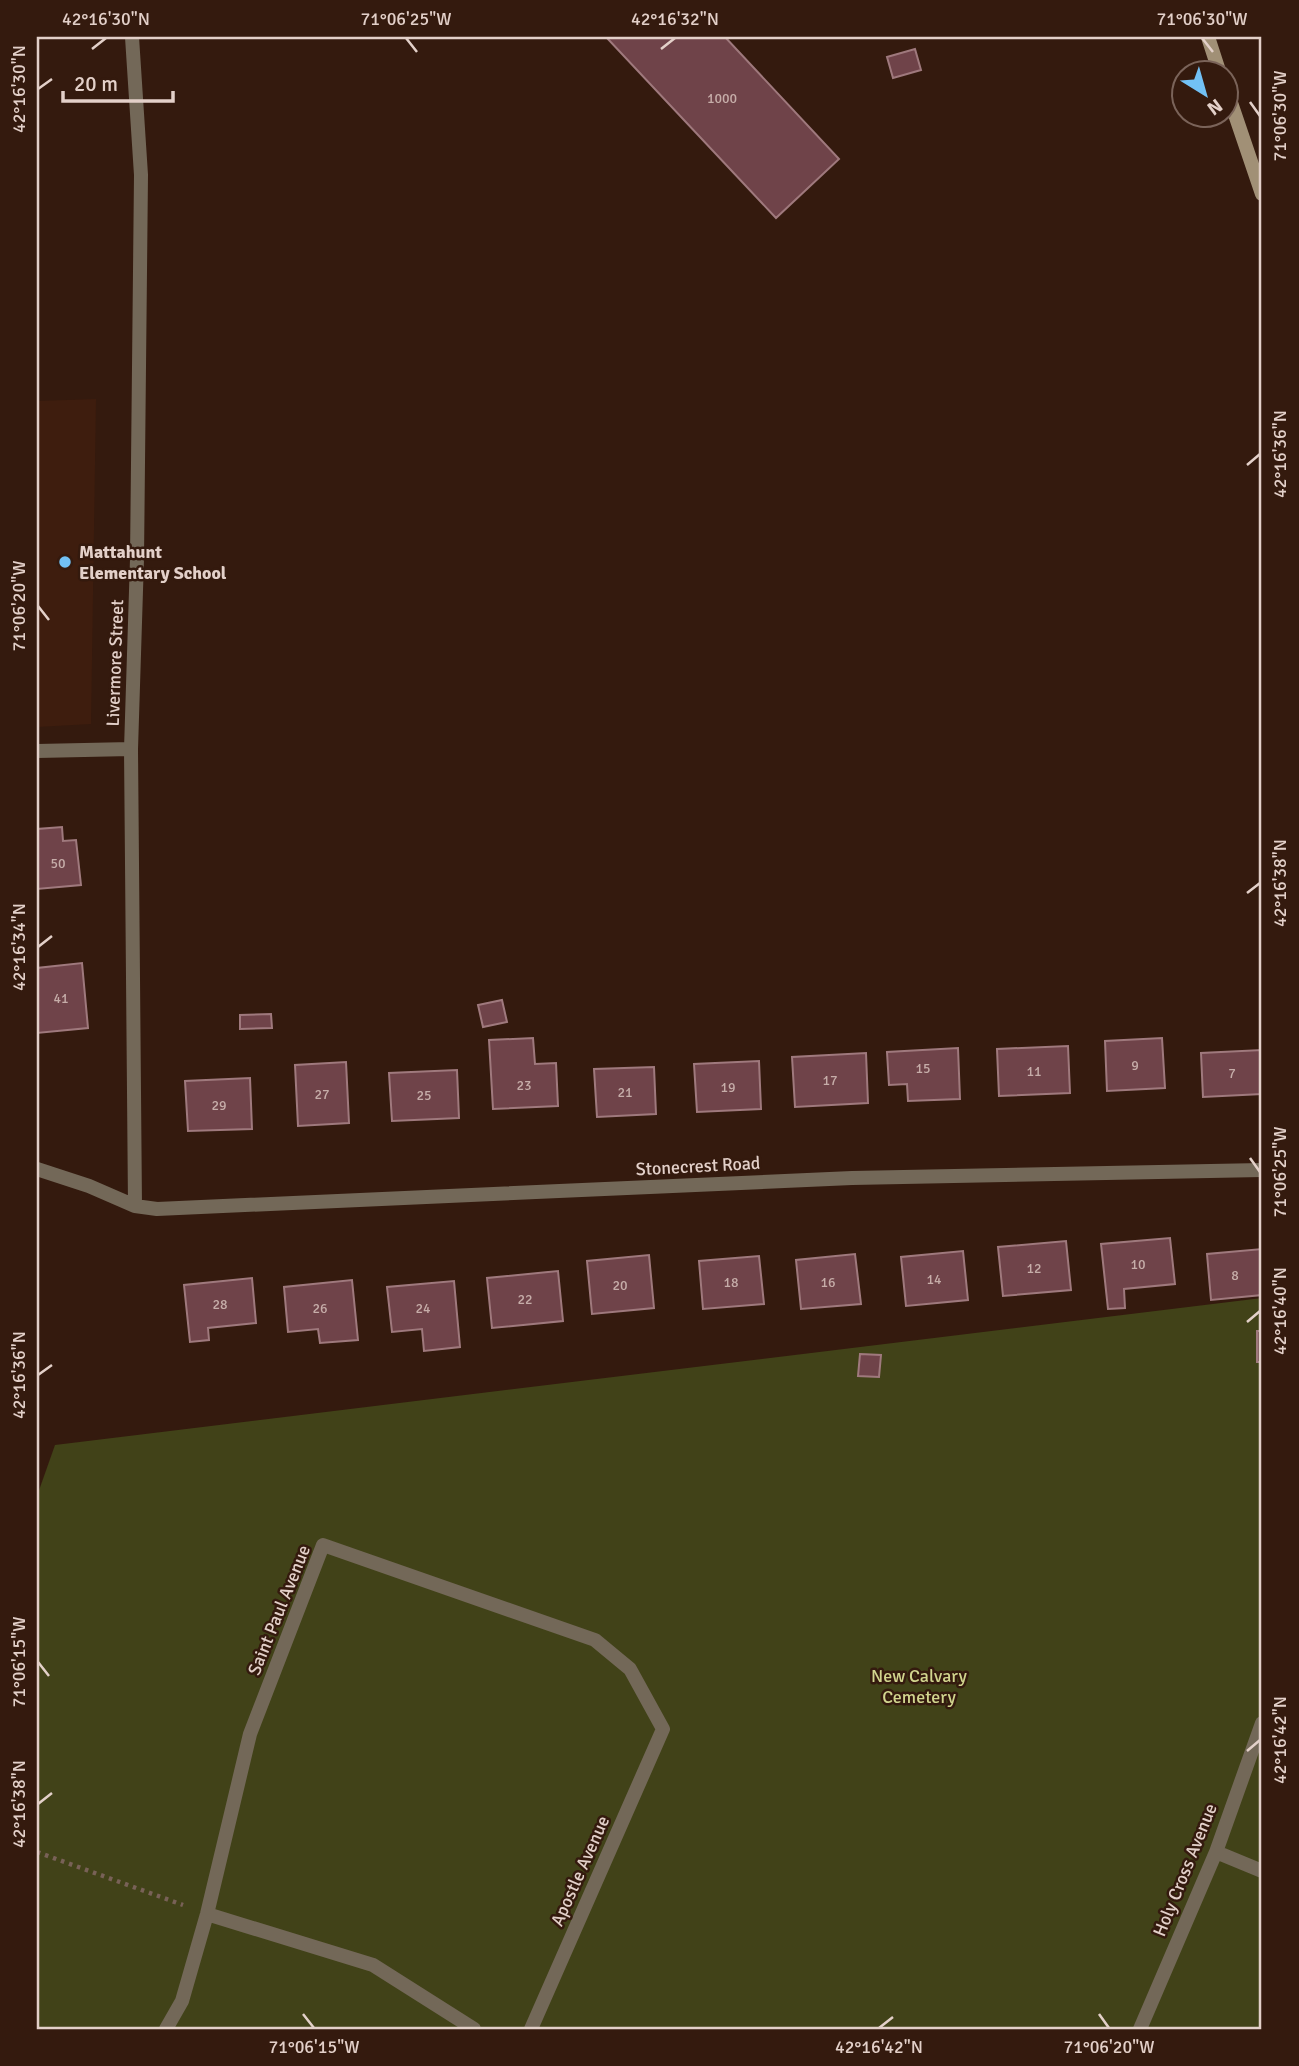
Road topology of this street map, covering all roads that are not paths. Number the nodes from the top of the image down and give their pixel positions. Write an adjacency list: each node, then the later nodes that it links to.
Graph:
1 (132, 37): 6 (street, Livermore Street)
2 (1208, 37): 3 (main road)
3 (1215, 60)
4 (1240, 129): 5 (main road)
5 (1262, 194)
6 (131, 749): 7 (street); 10 (street, Livermore Street)
7 (37, 751)
8 (37, 1169): 10 (street, Stonecrest Road)
9 (1262, 1170): 10 (street, Stonecrest Road)
10 (135, 1206)
11 (1262, 1723): 13 (street, Holy Cross Avenue)
12 (663, 1728): 15 (street, Saint Paul Avenue); 18 (street, Apostle Avenue)
13 (1216, 1852): 14 (street); 19 (street, Holy Cross Avenue)
14 (1262, 1871)
15 (206, 1914): 16 (street, Saint Paul Avenue); 17 (street)
16 (166, 2029)
17 (474, 2029)
18 (531, 2029)
19 (1140, 2029)

